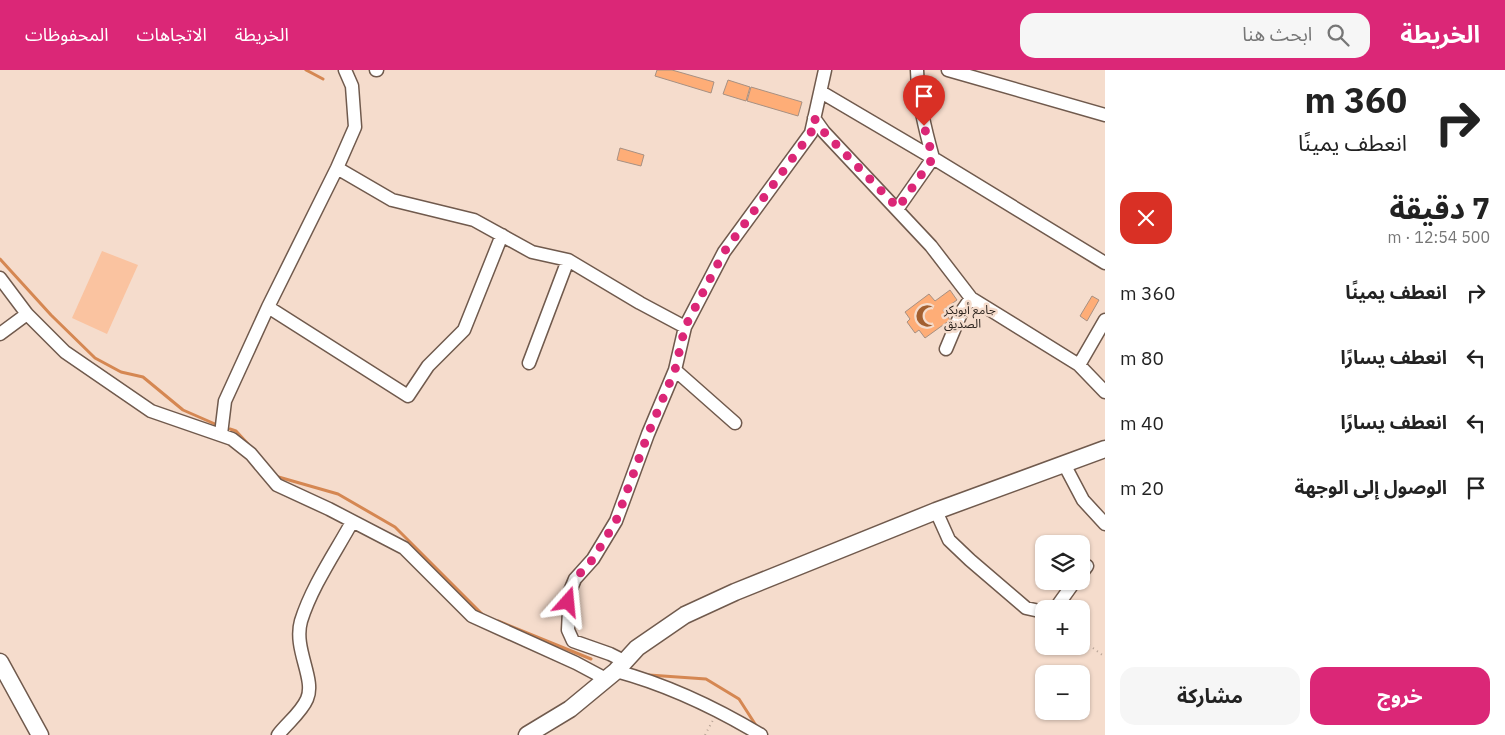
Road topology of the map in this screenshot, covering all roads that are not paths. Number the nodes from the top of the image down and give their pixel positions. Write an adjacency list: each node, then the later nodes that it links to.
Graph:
1 (345, 70): 9 (street)
2 (825, 70): 5 (street)
3 (918, 70): 8 (street)
4 (948, 70): 6 (street)
5 (820, 92): 7 (street); 8 (street)
6 (1105, 115)
7 (814, 118): 10 (street); 19 (street)
8 (933, 158): 10 (street); 13 (street)
9 (337, 168): 11 (street); 16 (street)
10 (898, 208): 15 (street)
11 (502, 235): 12 (street); 16 (street)
12 (568, 260): 19 (street); 22 (street)
13 (1105, 263)
14 (0, 278): 17 (street)
15 (971, 298): 21 (street); 23 (street)
16 (268, 307): 27 (street)
17 (27, 314): 20 (street); 27 (street)
18 (1105, 320): 23 (street)
19 (685, 327): 24 (street)
20 (0, 334)
21 (946, 349)
22 (529, 363)
23 (1079, 365): 25 (street)
24 (675, 370): 26 (street); 35 (street)
25 (1105, 392)
26 (735, 423)
27 (221, 434): 31 (street)
28 (1105, 449): 29 (main road)
29 (1064, 464): 30 (main road); 32 (street)
30 (936, 511): 33 (street); 35 (main road)
31 (352, 522): 35 (street); 37 (street)
32 (1105, 524)
33 (1035, 610)
34 (0, 662): 36 (main road)
35 (615, 670): 38 (main road); 39 (street)
36 (35, 733)
37 (278, 735)
38 (527, 735)
39 (761, 735)

